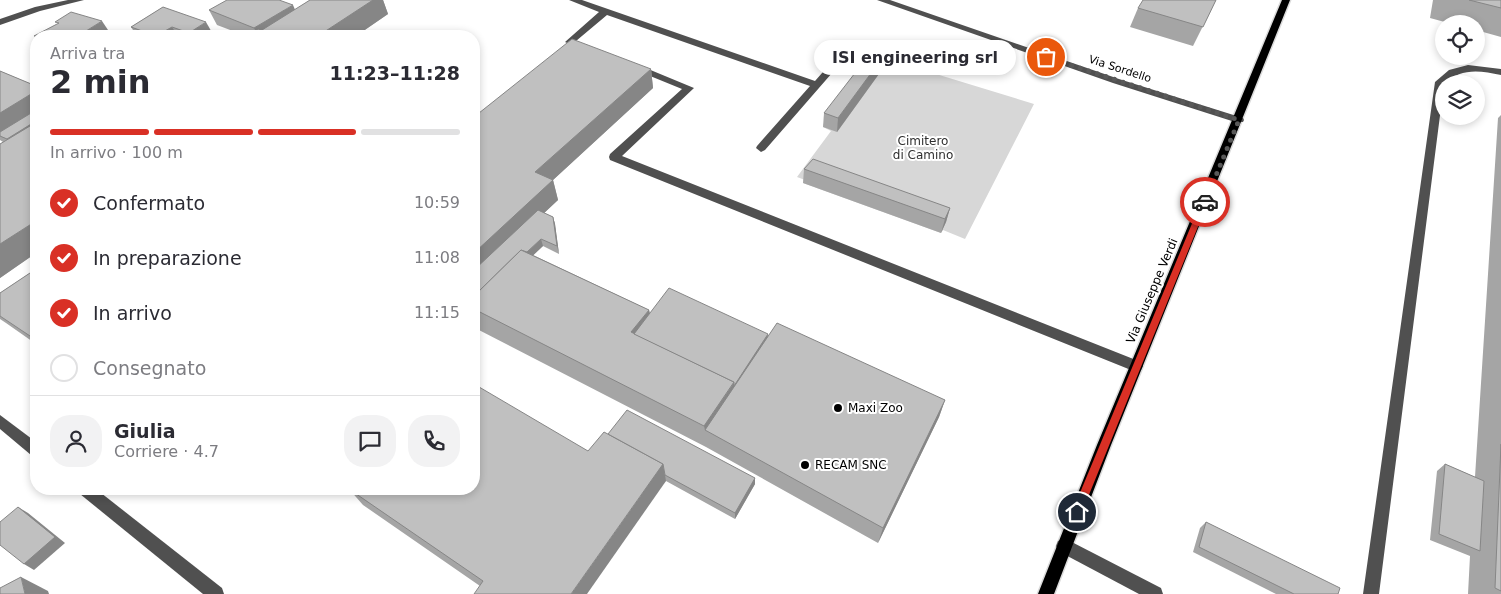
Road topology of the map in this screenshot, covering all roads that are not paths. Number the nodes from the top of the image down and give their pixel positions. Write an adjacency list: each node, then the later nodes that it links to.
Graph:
1 (80, 0): 6 (street)
2 (574, 0): 5 (street)
3 (881, 0): 12 (street, Via Sordello)
4 (1286, 0): 12 (main road, Via Giuseppe Verdi)
5 (605, 12): 8 (street); 11 (street)
6 (0, 22)
7 (847, 50): 11 (street)
8 (597, 52)
9 (625, 63): 14 (street)
10 (1501, 72): 22 (street)
11 (816, 85): 13 (street)
12 (1239, 120): 14 (main road, Via Giuseppe Verdi)
13 (761, 148)
14 (1136, 366): 18 (main road, Via Giuseppe Verdi)
15 (0, 421): 16 (street)
16 (30, 445)
17 (92, 495): 19 (street)
18 (1064, 546): 20 (main road, Via Giuseppe Verdi); 21 (street)
19 (216, 594)
20 (1046, 594)
21 (1155, 594)
22 (1372, 594)

